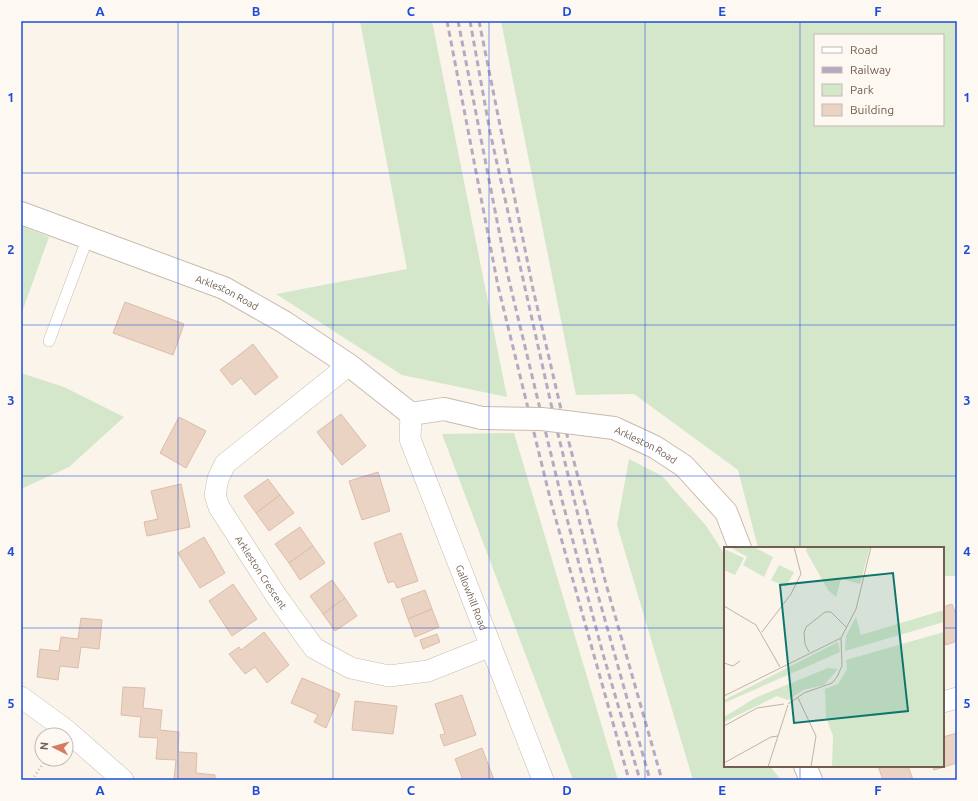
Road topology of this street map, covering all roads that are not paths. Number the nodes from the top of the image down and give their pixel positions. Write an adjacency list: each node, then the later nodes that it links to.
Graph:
1 (21, 213): 2 (street, Arkleston Road)
2 (88, 237): 3 (lane); 4 (street, Arkleston Road)
3 (49, 341)
4 (349, 365): 5 (street, Arkleston Road); 7 (street, Arkleston Crescent)
5 (411, 414): 6 (street, Arkleston Road, bridge); 7 (street, Gallowhill Road)
6 (740, 547)
7 (491, 646): 13 (street, Gallowhill Road)
8 (21, 697): 12 (street)
9 (957, 698): 10 (street)
10 (944, 702)
11 (805, 767): 14 (street)
12 (123, 780)
13 (543, 780)
14 (811, 780)

